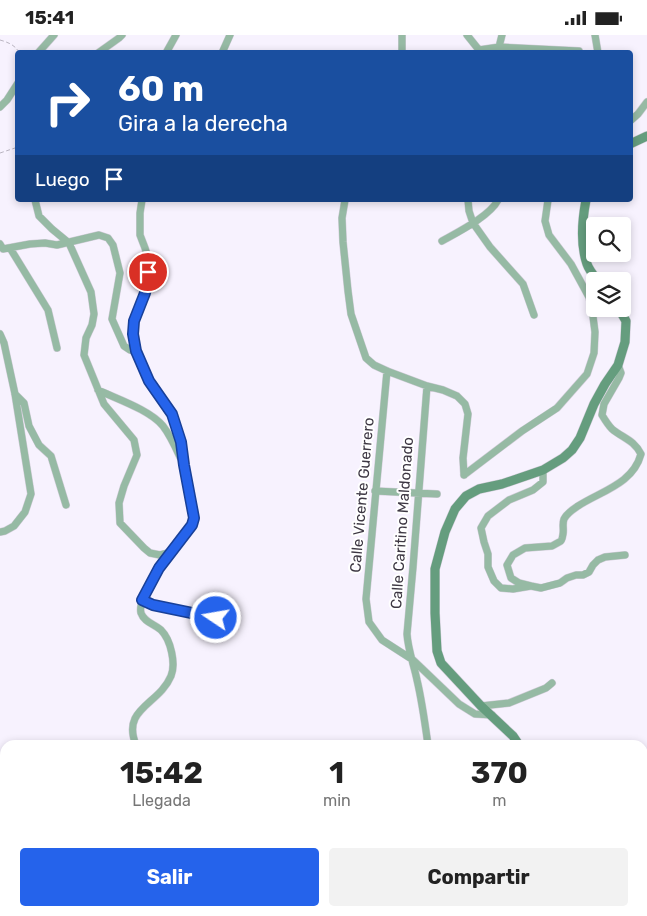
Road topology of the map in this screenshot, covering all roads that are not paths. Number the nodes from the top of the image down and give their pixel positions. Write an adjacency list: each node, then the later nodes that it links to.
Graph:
1 (54, 35): 10 (street)
2 (122, 35): 11 (street)
3 (176, 35): 12 (street)
4 (230, 35): 13 (street)
5 (402, 35): 14 (street)
6 (467, 35): 15 (street)
7 (502, 35): 9 (street)
8 (595, 35): 18 (street)
9 (499, 47): 16 (street); 17 (street)
10 (41, 50)
11 (102, 50)
12 (168, 50)
13 (224, 50)
14 (402, 50)
15 (478, 50)
16 (484, 50)
17 (558, 50)
18 (598, 50)
19 (15, 87): 21 (street)
20 (647, 102): 22 (street)
21 (0, 107)
22 (633, 118)
23 (647, 136): 24 (main road)
24 (633, 143)
25 (36, 202): 34 (street)
26 (142, 202): 42 (street)
27 (345, 202): 44 (street)
28 (468, 202): 32 (street)
29 (497, 202): 32 (street)
30 (548, 202): 45 (street)
31 (586, 202): 37 (main road)
32 (473, 223): 33 (street); 38 (street)
33 (442, 241)
34 (69, 243): 36 (street); 42 (street); 46 (street)
35 (0, 244): 36 (street)
36 (10, 248): 41 (street)
37 (592, 272)
38 (534, 315)
39 (624, 317): 43 (main road)
40 (0, 334): 47 (street)
41 (57, 349)
42 (136, 351): 48 (street)
43 (618, 365): 49 (main road); 57 (street)
44 (387, 371): 45 (street); 50 (street, Calle Vicente Guerrero)
45 (427, 386): 51 (street, Calle Caritino Maldonado)
46 (98, 390): 48 (street); 55 (street)
47 (15, 393): 53 (street); 54 (street)
48 (184, 465): 55 (street)
49 (543, 470): 57 (street); 62 (main road)
50 (376, 491): 51 (street); 60 (street, Calle Vicente Guerrero)
51 (418, 494): 52 (street); 60 (street, Calle Caritino Maldonado)
52 (437, 494)
53 (66, 505)
54 (0, 532)
55 (172, 552): 58 (street)
56 (625, 555): 57 (street)
57 (531, 585)
58 (142, 600): 59 (street); 64 (street)
59 (216, 618)
60 (413, 660): 63 (street); 65 (street, Calle Caritino Maldonado)
61 (552, 683): 62 (street)
62 (481, 706): 63 (main road)
63 (492, 715): 66 (main road)
64 (134, 740)
65 (427, 740)
66 (516, 740)

